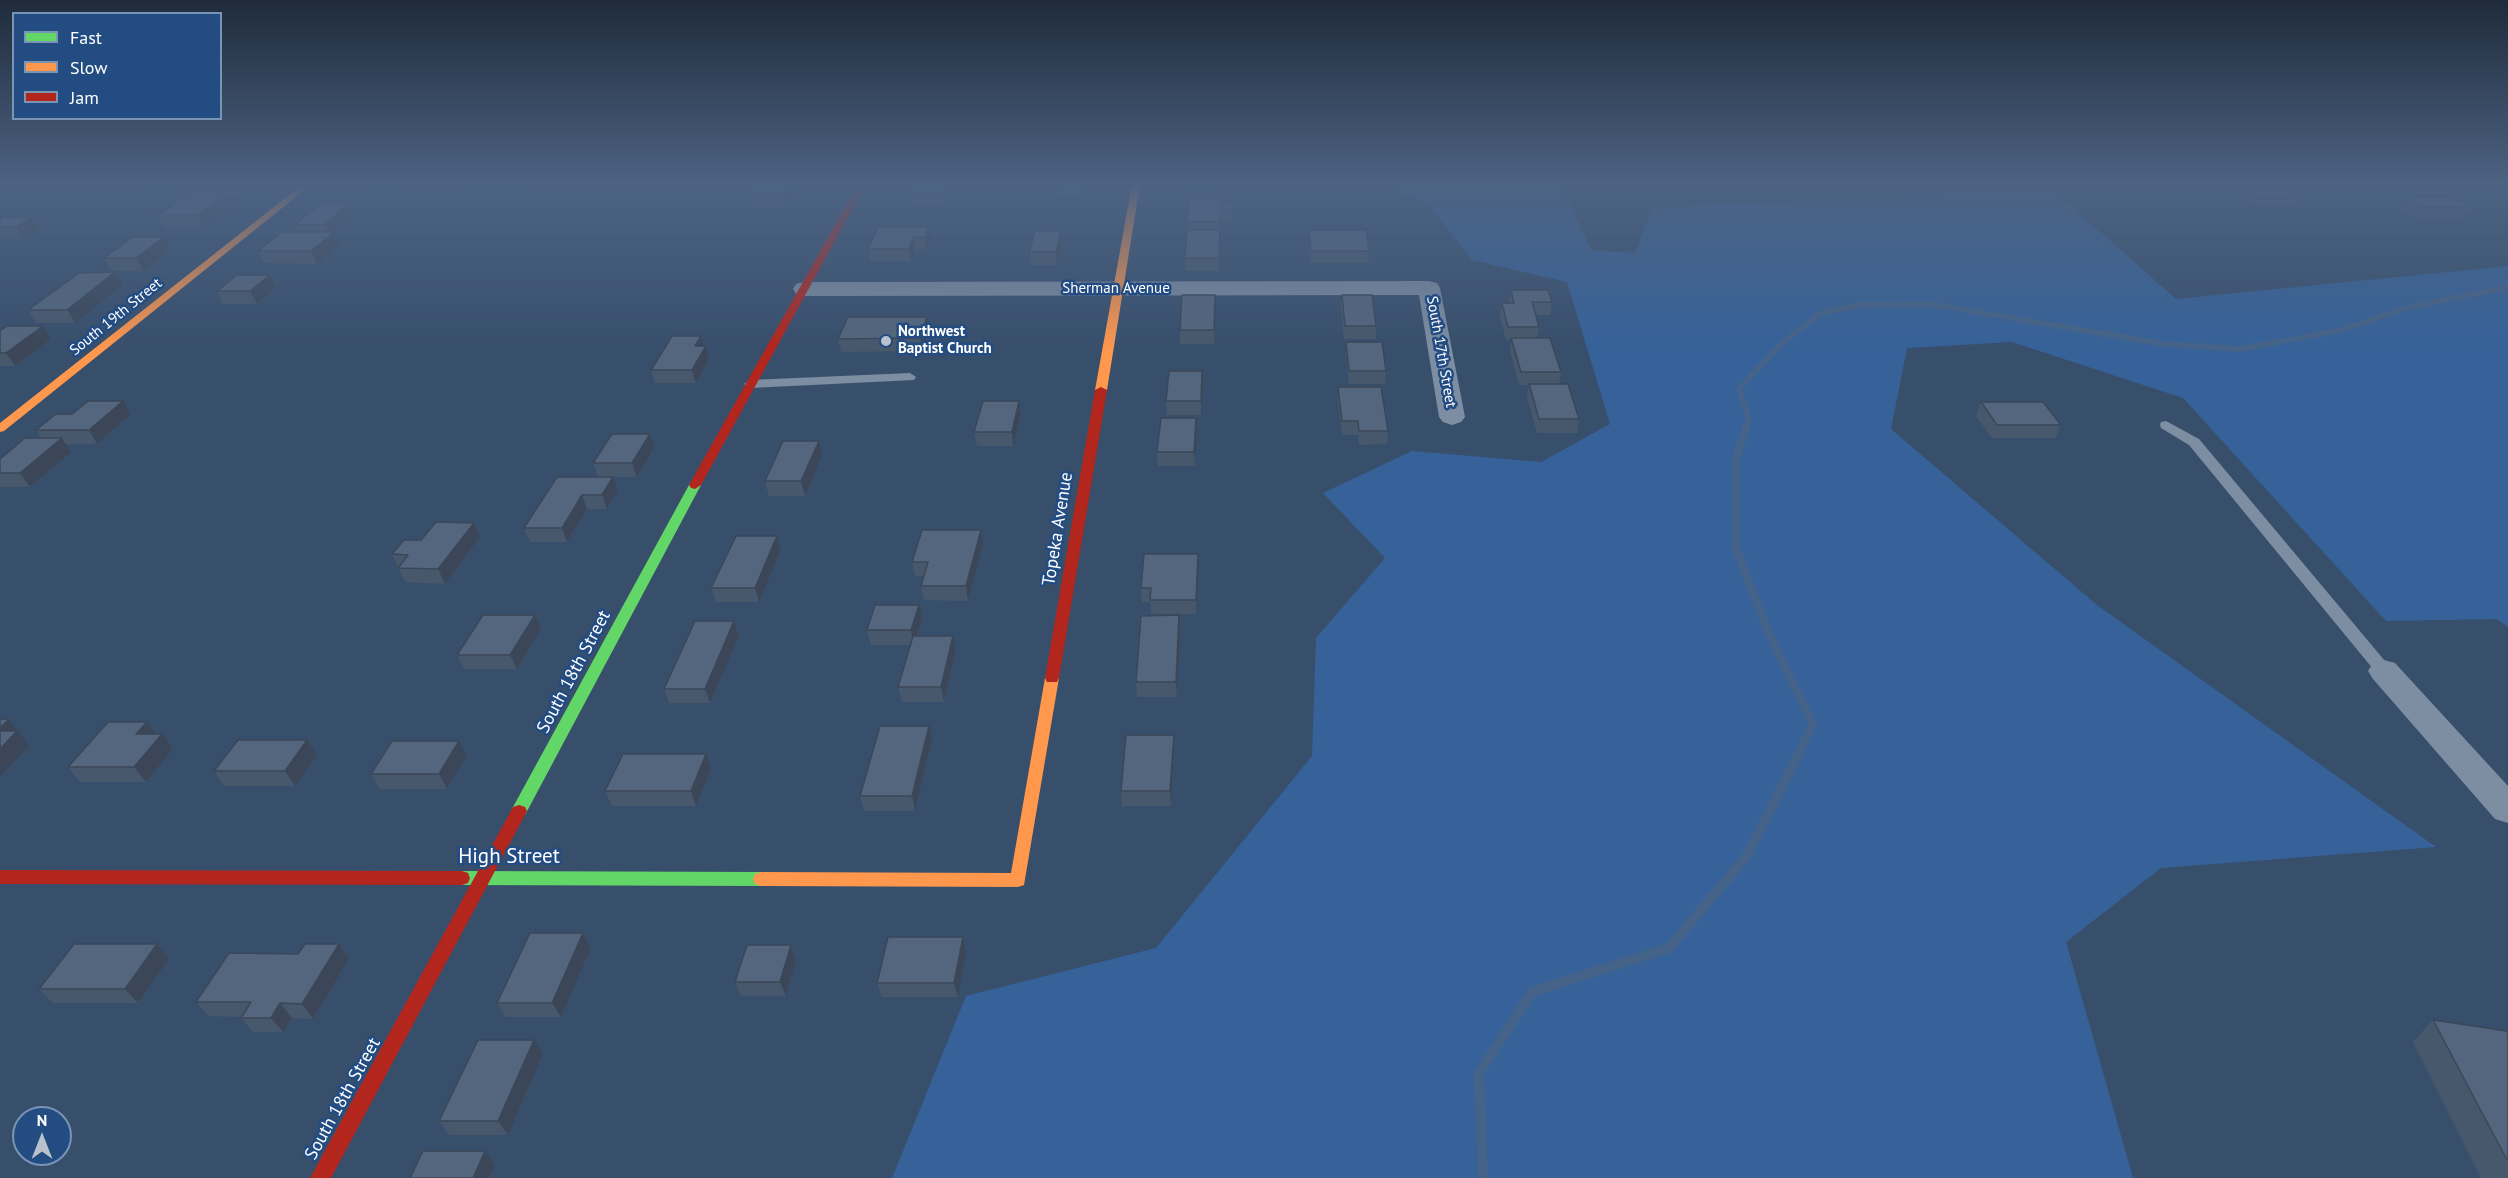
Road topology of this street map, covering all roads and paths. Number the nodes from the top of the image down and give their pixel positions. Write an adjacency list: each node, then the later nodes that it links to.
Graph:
1 (239, 239): 11 (street, South 19th Street)
2 (832, 239): 5 (street, South 18th Street)
3 (1126, 239): 6 (street, Topeka Avenue)
4 (1429, 288): 6 (street, Sherman Avenue); 9 (street, South 17th Street)
5 (804, 289): 6 (street, Sherman Avenue); 8 (street, South 18th Street)
6 (1117, 290): 16 (street, Topeka Avenue)
7 (910, 377): 8 (lane)
8 (750, 384): 15 (street, South 18th Street)
9 (1452, 417)
10 (2166, 425): 12 (lane)
11 (0, 429)
12 (2384, 671): 13 (street)
13 (2508, 809)
14 (0, 877): 15 (street, High Street)
15 (484, 878): 16 (street, High Street); 17 (street, South 18th Street)
16 (1018, 880)
17 (320, 1178)

